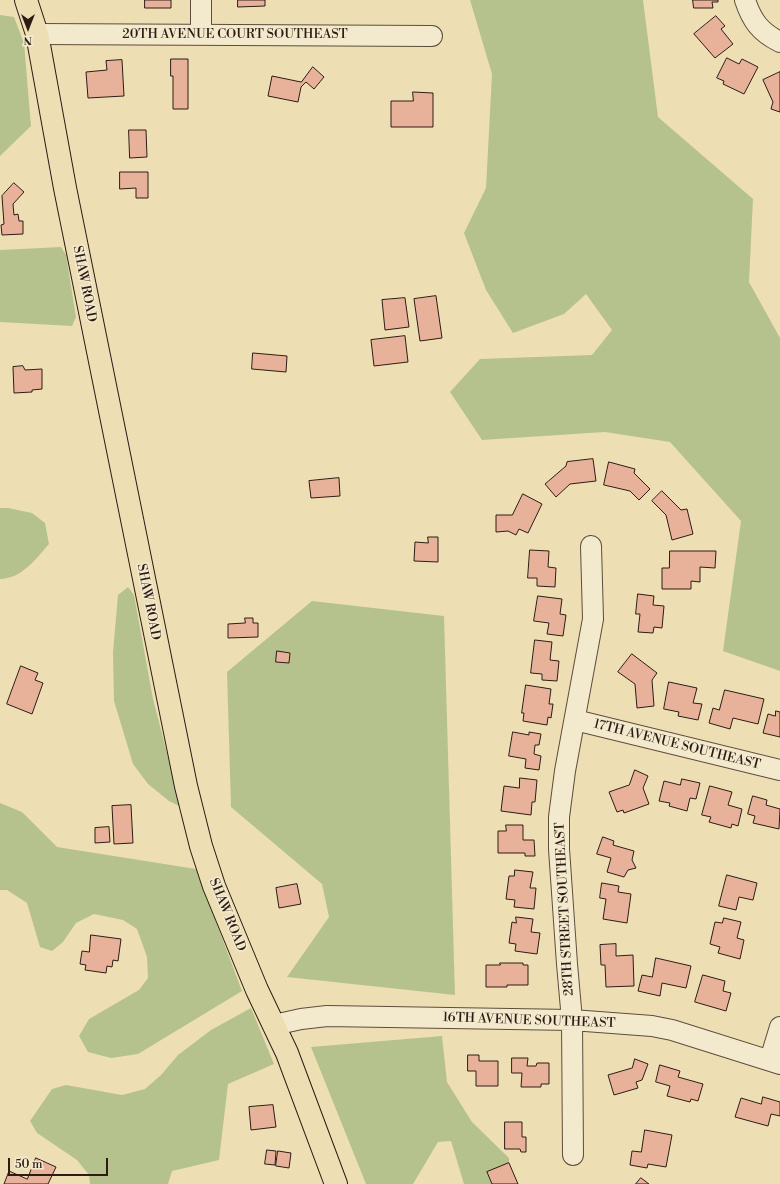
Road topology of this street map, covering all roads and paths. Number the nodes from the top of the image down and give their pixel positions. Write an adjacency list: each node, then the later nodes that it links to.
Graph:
1 (26, 0): 4 (main road, SHAW ROAD)
2 (201, 0): 5 (street)
3 (744, 0): 7 (street)
4 (37, 34): 5 (street, 20TH AVENUE COURT SOUTHEAST); 12 (main road, SHAW ROAD)
5 (201, 34): 6 (street, 20TH AVENUE COURT SOUTHEAST)
6 (432, 36)
7 (780, 42)
8 (591, 546): 9 (street, 28TH STREET SOUTHEAST)
9 (575, 720): 10 (street, 17TH AVENUE SOUTHEAST); 11 (street, 28TH STREET SOUTHEAST)
10 (780, 770)
11 (572, 1020): 12 (street, 16TH AVENUE SOUTHEAST); 14 (street, 16TH AVENUE SOUTHEAST); 15 (street, 28TH STREET SOUTHEAST)
12 (274, 1025): 16 (main road, SHAW ROAD)
13 (780, 1027): 14 (street)
14 (775, 1062)
15 (573, 1155)
16 (336, 1184)

